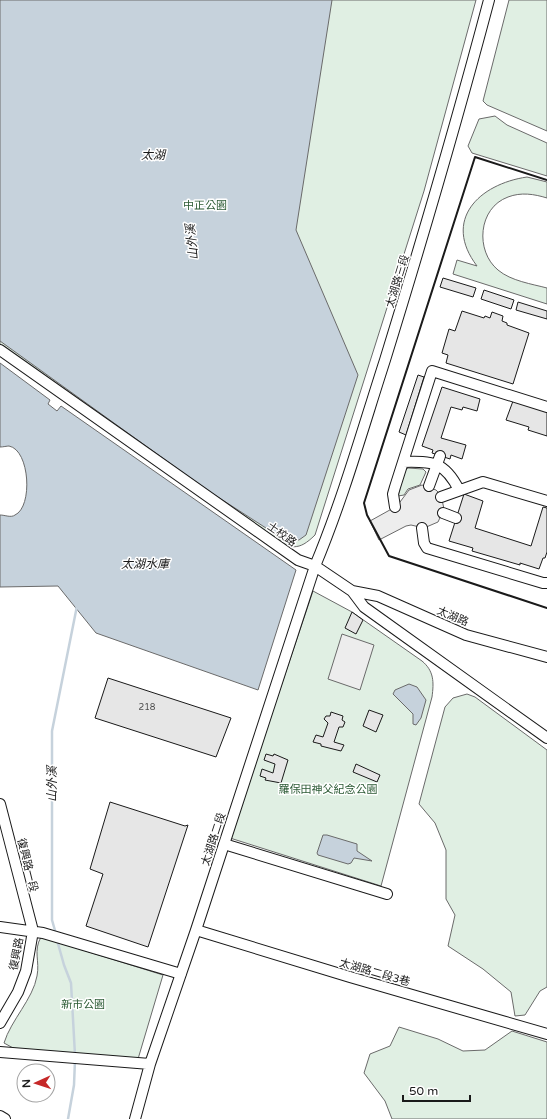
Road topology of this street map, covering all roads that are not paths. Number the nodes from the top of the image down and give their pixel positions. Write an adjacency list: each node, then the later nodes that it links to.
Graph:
1 (489, 0): 14 (street, 太湖路三段)
2 (0, 350): 14 (street, 士校路)
3 (547, 406): 5 (street)
4 (439, 460): 5 (street); 6 (street); 7 (street)
5 (403, 462): 10 (street)
6 (429, 486)
7 (459, 490): 8 (street); 9 (street)
8 (441, 496)
9 (547, 501)
10 (395, 507)
11 (443, 513): 12 (street)
12 (456, 518)
13 (422, 528): 15 (street)
14 (315, 566): 16 (street, 士校路); 20 (street, 太湖路二段)
15 (547, 583)
16 (352, 590): 17 (street, 太湖路); 18 (street, 士校路)
17 (547, 657)
18 (547, 738)
19 (0, 804): 24 (street, 復興路一段)
20 (224, 844): 21 (street); 23 (street, 太湖路二段)
21 (387, 894)
22 (0, 927): 24 (street)
23 (196, 930): 25 (street, 太湖路二段); 27 (street, 太湖路二段3巷)
24 (33, 931): 25 (street); 26 (street, 復興路)
25 (180, 974): 29 (street, 太湖路二段)
26 (0, 1023)
27 (547, 1034)
28 (0, 1052): 29 (street)
29 (150, 1064): 32 (street, 太湖路二段)
30 (0, 1116): 31 (street)
31 (4, 1119)
32 (134, 1119)

